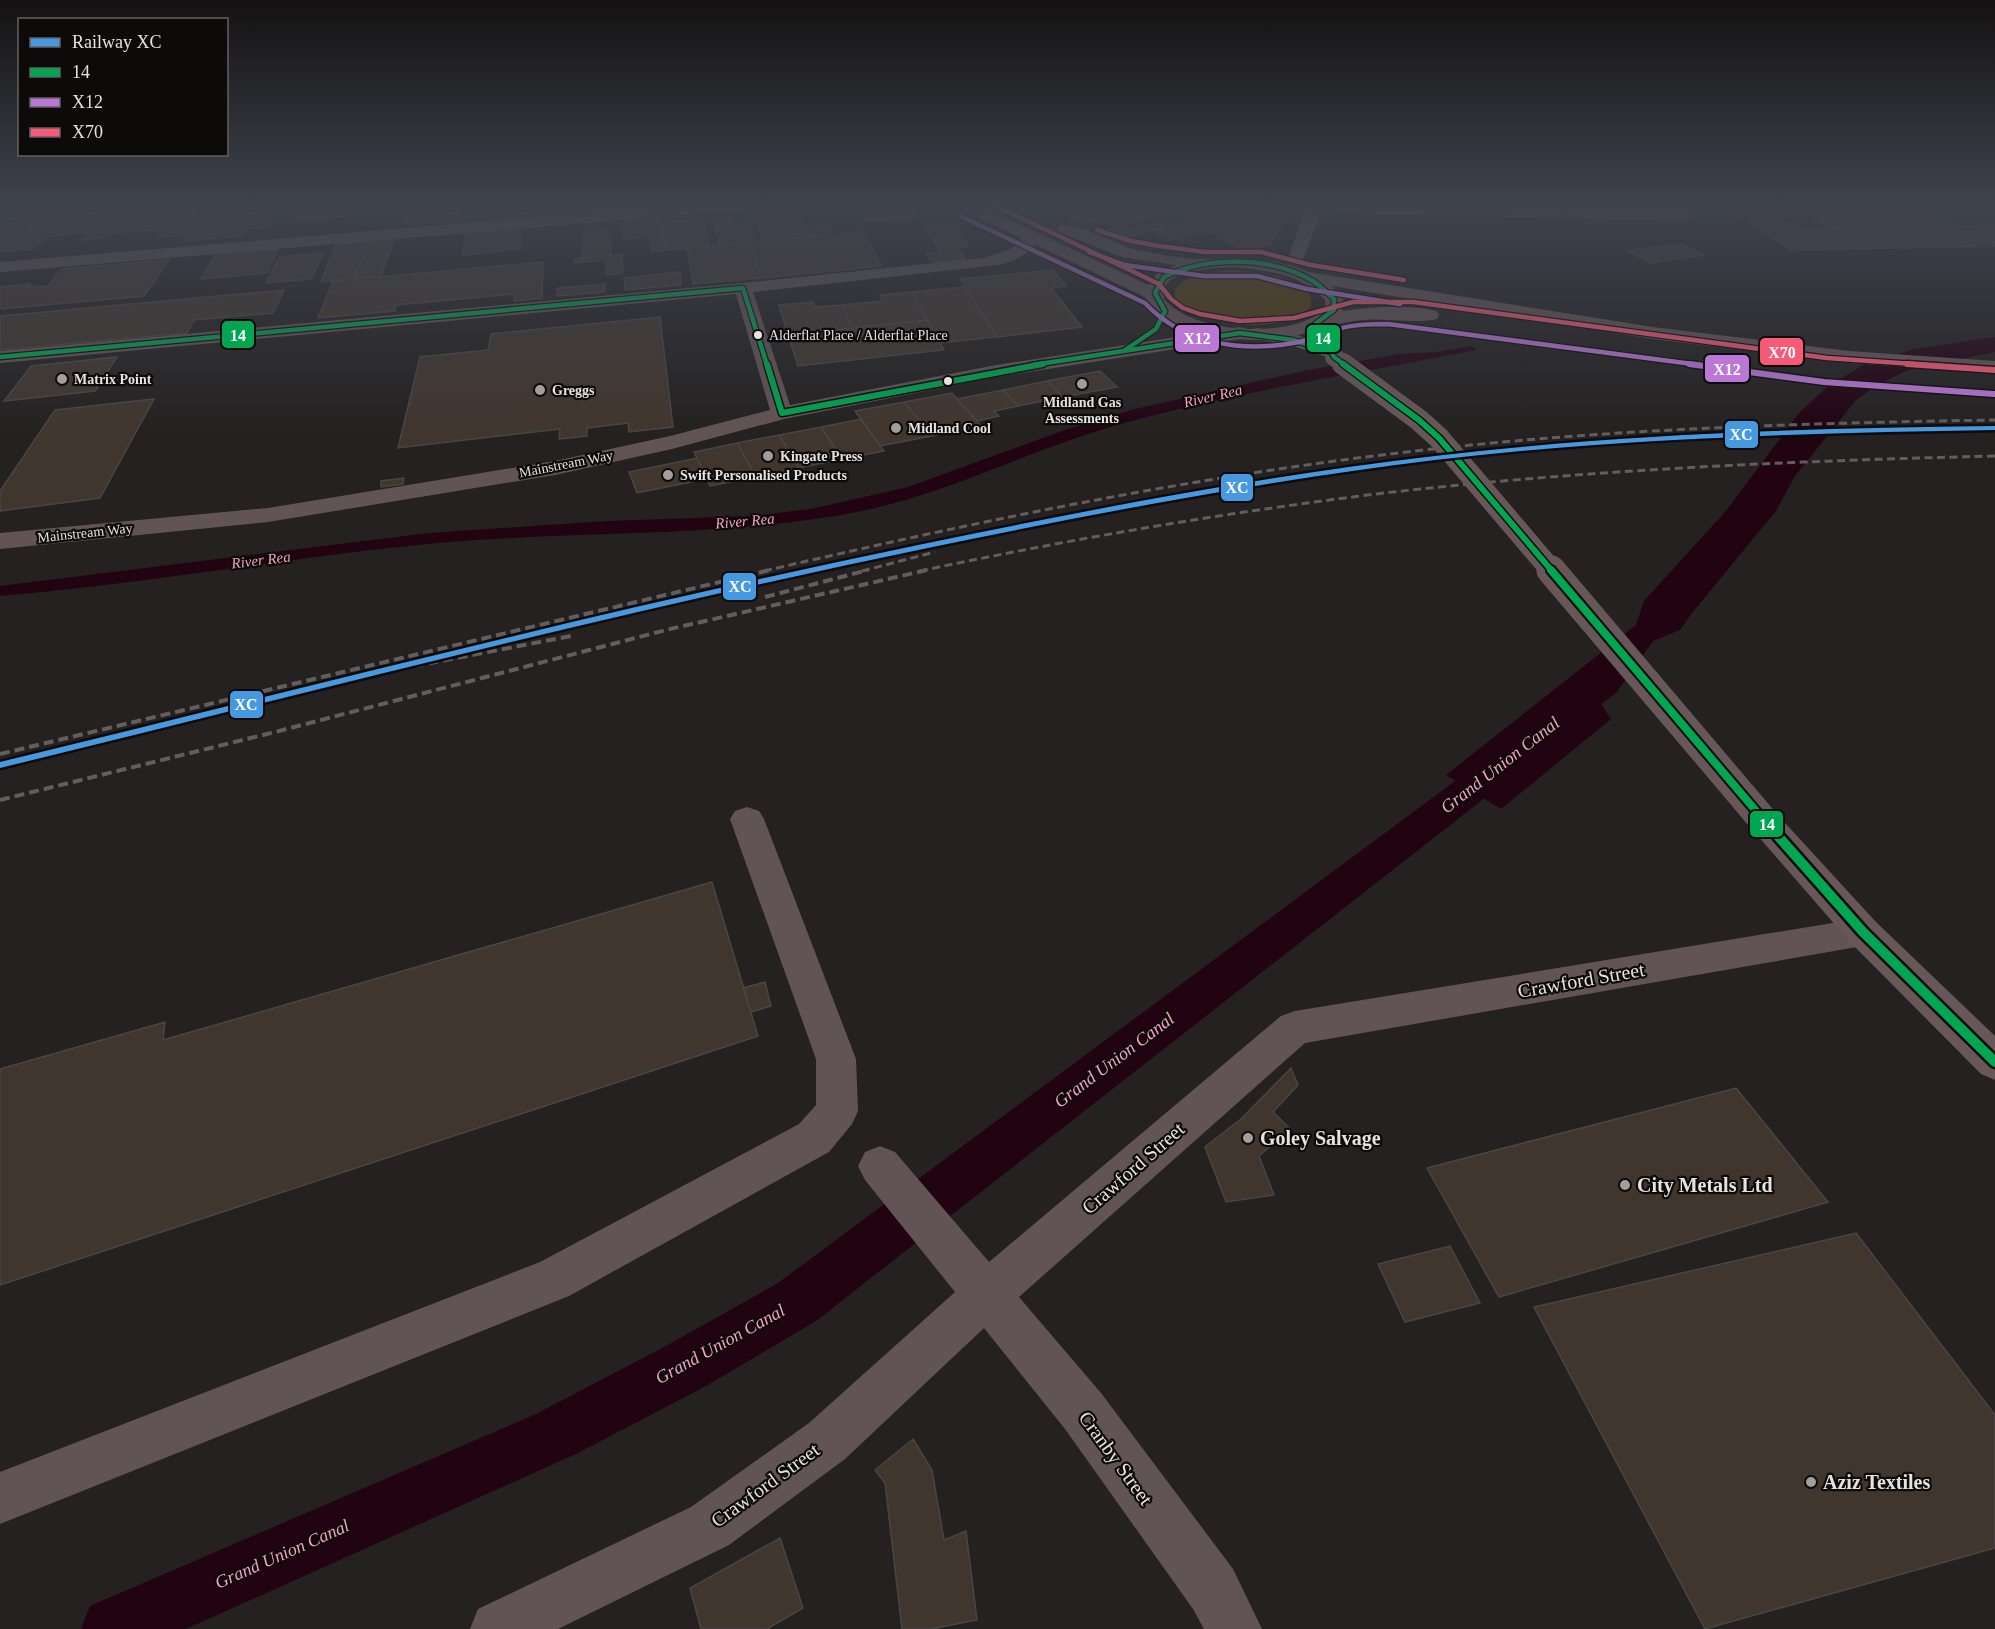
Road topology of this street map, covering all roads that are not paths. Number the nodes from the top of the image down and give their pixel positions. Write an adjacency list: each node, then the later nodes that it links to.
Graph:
1 (807, 281): 6 (street)
2 (1126, 281): 7 (main road)
3 (1159, 281): 7 (main road)
4 (1316, 281): 9 (main road)
5 (1334, 281): 14 (main road)
6 (743, 288): 13 (street); 16 (street)
7 (1153, 294): 8 (main road)
8 (1165, 311): 10 (main road); 11 (street, Mainstream Way)
9 (1319, 323): 10 (main road); 12 (main road); 15 (main road)
10 (1248, 334): 11 (street, Mainstream Way); 12 (main road)
11 (1125, 350): 16 (street, Mainstream Way)
12 (1333, 355): 19 (main road, bridge)
13 (0, 357)
14 (1995, 367)
15 (1995, 382)
16 (782, 413): 17 (street, Mainstream Way)
17 (0, 541)
18 (747, 819): 23 (street)
19 (1863, 932): 20 (main road); 22 (street, Crawford Street)
20 (1995, 1062)
21 (880, 1166): 22 (street, Cranby Street)
22 (974, 1279): 24 (street, Crawford Street); 25 (street, Cranby Street)
23 (0, 1497)
24 (498, 1629)
25 (1234, 1629)

